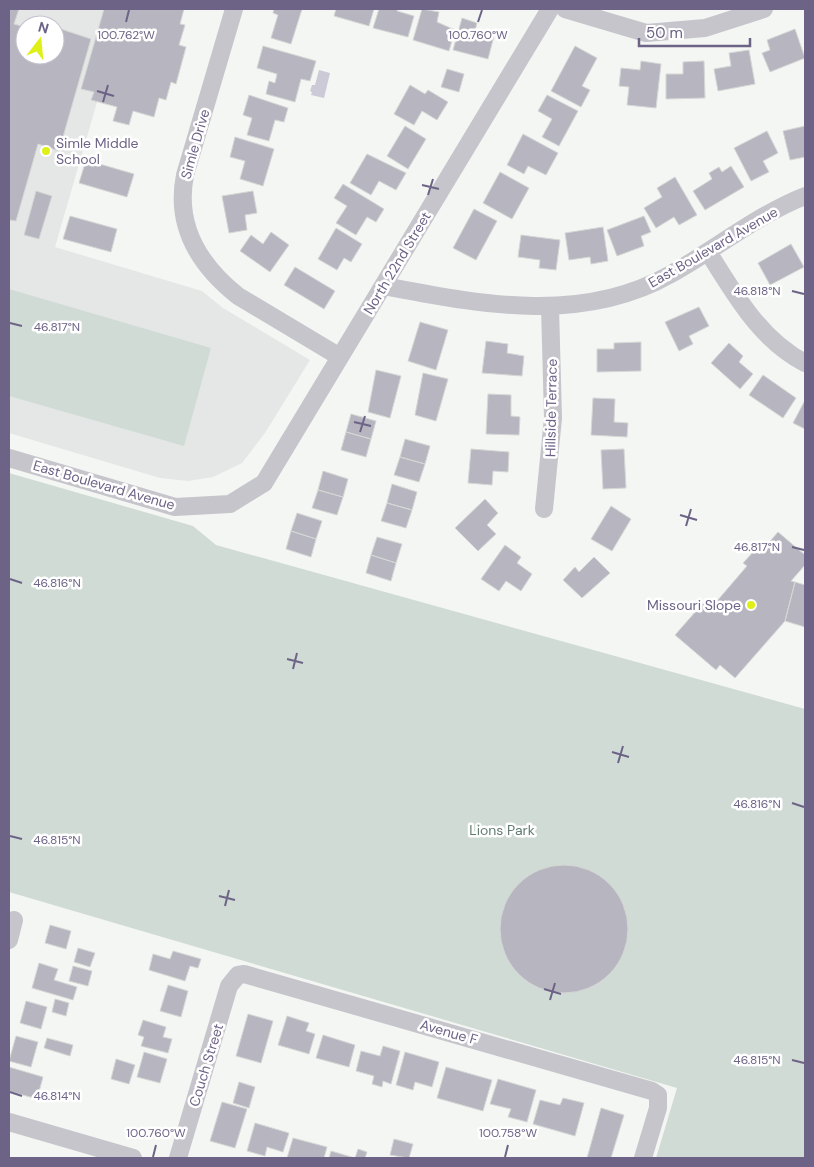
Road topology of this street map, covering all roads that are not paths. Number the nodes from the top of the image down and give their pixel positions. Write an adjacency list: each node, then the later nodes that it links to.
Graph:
1 (234, 9): 9 (street, Simle Drive)
2 (550, 9): 7 (street, North 22nd Street)
3 (565, 9): 4 (street)
4 (764, 9)
5 (805, 196): 6 (street, East Boulevard Avenue)
6 (708, 252): 8 (street, East Boulevard Avenue); 10 (street)
7 (384, 286): 8 (street, East Boulevard Avenue); 9 (street, North 22nd Street)
8 (550, 307): 13 (street, Hillside Terrace)
9 (340, 356): 12 (street, North 22nd Street)
10 (805, 363)
11 (9, 458): 12 (street, East Boulevard Avenue)
12 (230, 504)
13 (544, 509)
14 (14, 920): 15 (street)
15 (9, 940)
16 (238, 975): 19 (street, Couch Street); 20 (street, Avenue F)
17 (9, 1122): 18 (street)
18 (133, 1158)
19 (178, 1158)
20 (643, 1158)

